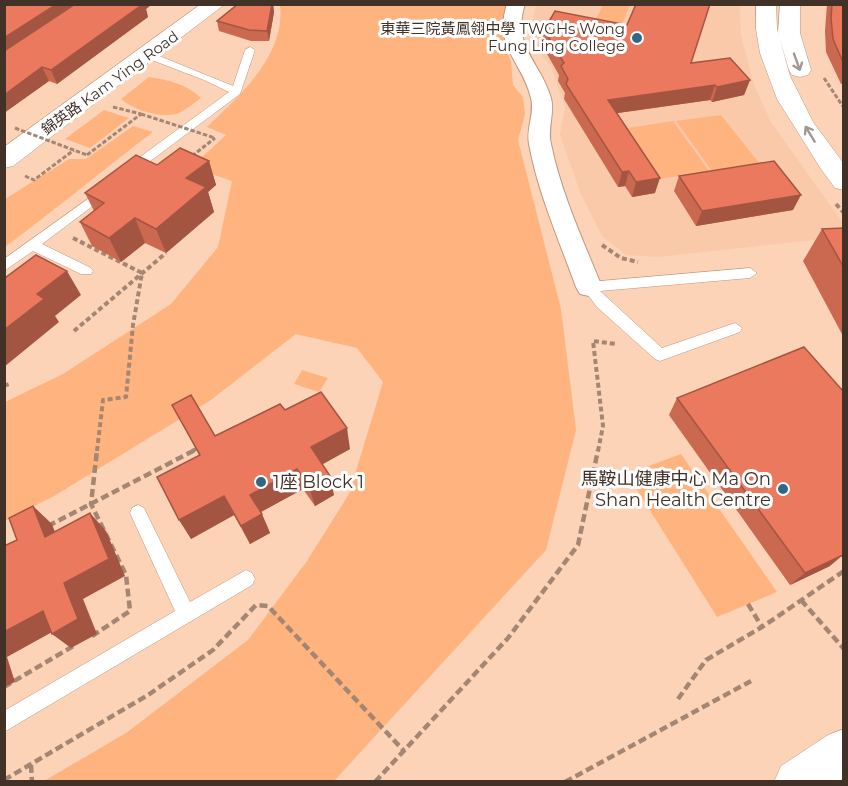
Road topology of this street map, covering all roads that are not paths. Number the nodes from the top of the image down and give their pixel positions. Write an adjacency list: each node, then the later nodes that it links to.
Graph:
1 (215, 4): 6 (main road, 錦英路 Kam Ying Road)
2 (516, 4): 15 (street)
3 (766, 4): 10 (main road, one-way to 3)
4 (790, 4): 7 (main road, one-way to 7)
5 (250, 50): 8 (lane)
6 (148, 55): 8 (lane); 9 (main road, 錦英路 Kam Ying Road)
7 (807, 88)
8 (236, 92): 11 (lane)
9 (13, 167)
10 (843, 182)
11 (33, 245): 12 (lane); 13 (lane)
12 (4, 266)
13 (86, 271)
14 (750, 273): 15 (lane)
15 (589, 288): 16 (lane)
16 (735, 328)
17 (138, 513): 19 (lane)
18 (246, 579): 19 (lane)
19 (186, 614): 20 (lane)
20 (4, 722)
21 (843, 751): 22 (main road)
22 (797, 782)

